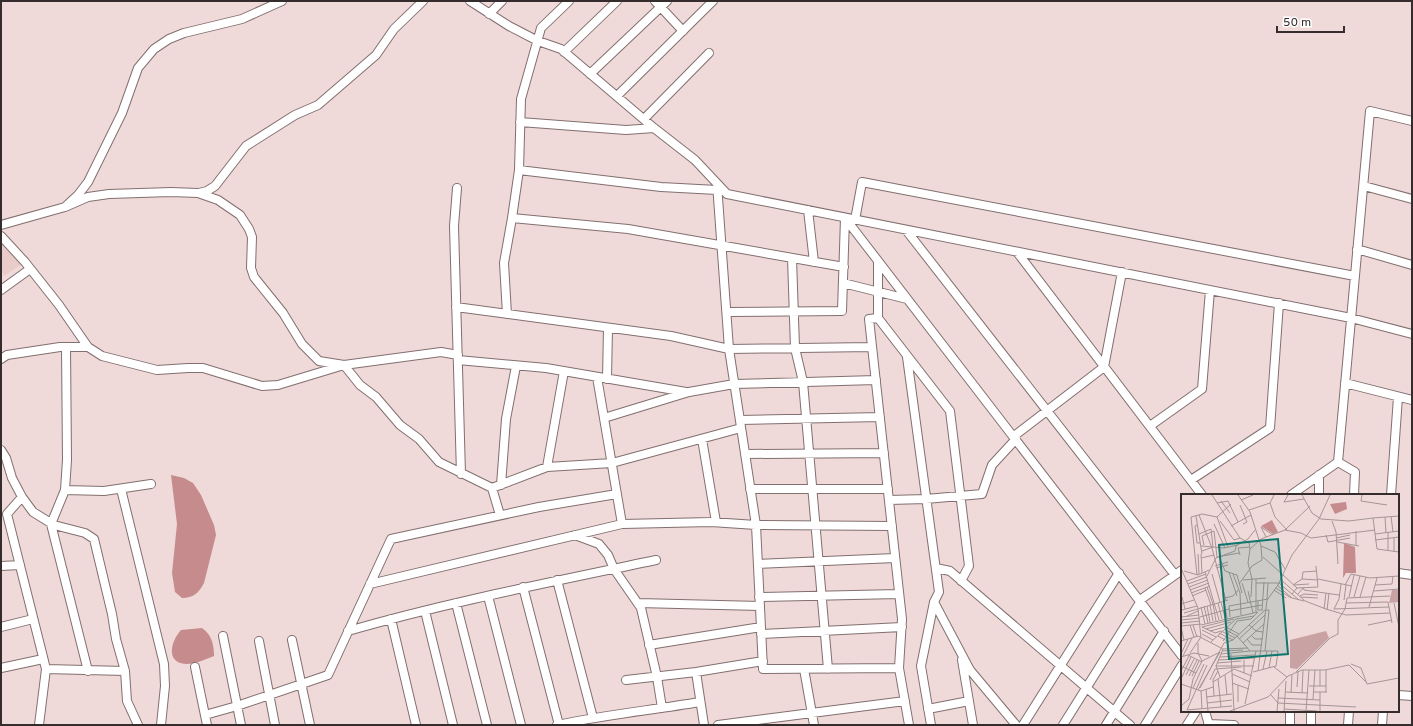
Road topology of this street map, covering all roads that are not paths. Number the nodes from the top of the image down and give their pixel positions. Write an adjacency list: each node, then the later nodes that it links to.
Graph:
1 (282, 1): 26 (street)
2 (423, 1): 24 (street)
3 (470, 1): 9 (street)
4 (502, 1): 9 (street)
5 (569, 1): 11 (street)
6 (618, 1): 12 (street)
7 (713, 1): 10 (street)
8 (661, 3): 10 (street); 14 (street)
9 (489, 14): 11 (street)
10 (683, 31): 15 (street)
11 (538, 41): 12 (street); 18 (street)
12 (564, 52): 14 (street)
13 (709, 53): 16 (street)
14 (590, 74): 15 (street)
15 (617, 96): 16 (street)
16 (644, 119): 19 (street)
17 (1412, 121): 21 (street)
18 (520, 122): 19 (street); 20 (street)
19 (654, 128): 22 (street)
20 (519, 170): 22 (street); 28 (street)
21 (1364, 186): 25 (street); 35 (street)
22 (717, 187): 27 (street); 34 (street)
23 (457, 188): 51 (street)
24 (198, 193): 26 (street); 67 (street)
25 (1412, 199)
26 (65, 207): 31 (street)
27 (808, 210): 29 (street); 39 (street)
28 (512, 218): 34 (street); 54 (street)
29 (845, 218): 30 (street); 38 (street); 41 (street)
30 (855, 220): 32 (street); 44 (street)
31 (1, 225)
32 (906, 230): 36 (street); 80 (street)
33 (1, 236): 42 (street)
34 (722, 246): 37 (street); 52 (street)
35 (1358, 249): 40 (street); 44 (street)
36 (1017, 252): 43 (street); 69 (street)
37 (792, 258): 39 (street); 53 (street)
38 (878, 261): 48 (street); 49 (street)
39 (814, 262): 41 (street)
40 (1412, 265)
41 (844, 267): 45 (street)
42 (30, 269): 46 (street); 60 (street)
43 (1122, 272): 47 (street); 69 (street)
44 (1355, 276): 56 (street)
45 (843, 282): 48 (street); 53 (street)
46 (1, 290)
47 (1210, 290): 50 (street); 85 (street)
48 (878, 291): 49 (street); 55 (street)
49 (907, 298): 86 (street)
50 (1279, 303): 56 (street); 97 (street)
51 (456, 307): 54 (street); 66 (street)
52 (726, 312): 53 (street); 63 (street)
53 (794, 312): 62 (street)
54 (507, 314): 57 (street)
55 (878, 318): 61 (street); 64 (street)
56 (1351, 318): 58 (street); 75 (street)
57 (608, 328): 63 (street); 72 (street)
58 (1412, 334)
59 (66, 347): 60 (street); 65 (street); 106 (street)
60 (88, 347): 67 (street)
61 (872, 347): 62 (street); 73 (street)
62 (795, 348): 63 (street); 74 (street)
63 (729, 349): 76 (street)
64 (906, 356): 114 (street); 116 (street)
65 (3, 357)
66 (458, 358): 67 (street); 68 (street); 95 (street)
67 (344, 365): 95 (street)
68 (516, 366): 70 (street); 99 (street)
69 (1104, 367): 80 (street); 85 (street)
70 (564, 371): 71 (street); 94 (street)
71 (597, 377): 72 (street); 82 (street)
72 (607, 378): 77 (street)
73 (876, 380): 74 (street); 81 (street)
74 (803, 382): 76 (street); 83 (street)
75 (1345, 383): 78 (street); 92 (street)
76 (734, 384): 77 (street); 84 (street)
77 (689, 392): 82 (street)
78 (1398, 396): 79 (street); 113 (street)
79 (1412, 400)
80 (1047, 411): 86 (street); 135 (street)
81 (880, 417): 83 (street); 89 (street)
82 (604, 418): 93 (street)
83 (806, 418): 84 (street); 91 (street)
84 (740, 424): 87 (street); 90 (street)
85 (1150, 426): 97 (street)
86 (1015, 438): 114 (street); 134 (street)
87 (702, 439): 93 (street); 119 (street)
88 (1, 450): 115 (street)
89 (884, 453): 91 (street); 105 (street)
90 (745, 454): 91 (street); 103 (street)
91 (810, 454): 104 (street)
92 (1338, 462): 96 (street); 112 (street)
93 (612, 463): 94 (street); 107 (street)
94 (547, 467): 99 (street)
95 (461, 474): 101 (street)
96 (1319, 475): 100 (street); 111 (street)
97 (1191, 480): 108 (street)
98 (150, 484): 102 (street)
99 (501, 485): 101 (street)
100 (1304, 486): 109 (street); 110 (street)
101 (492, 488): 118 (street)
102 (121, 489): 106 (street); 206 (street)
103 (750, 489): 104 (street); 122 (street)
104 (813, 489): 105 (street); 123 (street)
105 (888, 489): 117 (street)
106 (65, 490): 120 (street)
107 (617, 494): 118 (street); 121 (street)
108 (1201, 494)
109 (1292, 494)
110 (1303, 494)
111 (1319, 494)
112 (1354, 494)
113 (1391, 494)
114 (961, 495): 116 (street); 139 (street)
115 (22, 497): 120 (street); 130 (street)
116 (926, 499): 117 (street); 132 (street)
117 (889, 500): 124 (street)
118 (500, 515): 140 (street)
119 (716, 522): 121 (street); 122 (street)
120 (51, 524): 175 (street); 176 (street)
121 (622, 524): 125 (street)
122 (756, 525): 123 (street); 129 (street)
123 (816, 525): 124 (street); 128 (street)
124 (892, 526): 126 (street)
125 (575, 535): 133 (street); 140 (street)
126 (896, 558): 128 (street); 142 (street)
127 (656, 560): 133 (street)
128 (819, 561): 129 (street); 144 (street)
129 (758, 564): 146 (street)
130 (20, 565): 131 (street); 151 (street)
131 (1, 566)
132 (936, 568): 139 (street); 147 (street)
133 (614, 569): 138 (street); 148 (street)
134 (1119, 573): 145 (street); 167 (street)
135 (1179, 573): 145 (street)
136 (1399, 573): 137 (street)
137 (1412, 576)
138 (557, 580): 141 (street); 200 (street)
139 (961, 581): 167 (street)
140 (370, 584): 155 (street)
141 (523, 587): 143 (street); 215 (street)
142 (899, 594): 144 (street); 154 (street)
143 (488, 596): 149 (street); 214 (street)
144 (822, 596): 146 (street); 157 (street)
145 (1140, 601): 158 (street); 181 (street)
146 (760, 602): 148 (street); 156 (street)
147 (934, 602): 163 (street); 190 (street)
148 (638, 603): 162 (street)
149 (456, 604): 150 (street); 213 (street)
150 (425, 611): 152 (street); 212 (street)
151 (33, 619): 153 (street); 165 (street)
152 (391, 619): 155 (street); 211 (street)
153 (1, 627)
154 (902, 627): 157 (street); 171 (street)
155 (348, 631): 180 (street)
156 (761, 631): 157 (street); 162 (street); 166 (street)
157 (825, 631): 174 (street)
158 (1164, 631): 164 (street); 191 (street)
159 (223, 636): 188 (street)
160 (292, 640): 180 (street)
161 (259, 641): 182 (street)
162 (649, 645): 178 (street)
163 (960, 652): 186 (street); 202 (street)
164 (1181, 655)
165 (43, 659): 170 (street); 172 (street)
166 (763, 661): 173 (street); 177 (street)
167 (1061, 666): 181 (street); 222 (street)
168 (1181, 666): 226 (street)
169 (195, 667): 199 (street)
170 (1, 668)
171 (899, 668): 174 (street); 185 (street)
172 (46, 669): 175 (street); 204 (street)
173 (804, 669): 174 (street); 198 (street)
174 (828, 669)
175 (88, 671): 176 (street)
176 (125, 671): 205 (street)
177 (696, 672): 178 (street); 187 (street)
178 (657, 677): 179 (street); 189 (street)
179 (626, 680)
180 (301, 684): 182 (street); 210 (street)
181 (1087, 688): 191 (street); 223 (street)
182 (269, 694): 188 (street); 209 (street)
183 (1399, 695): 184 (street)
184 (1412, 696)
185 (905, 701): 198 (street); 219 (street)
186 (969, 701): 190 (street); 221 (street)
187 (700, 702): 189 (street); 216 (street)
188 (237, 706): 199 (street); 208 (street)
189 (662, 708): 200 (street)
190 (928, 709): 220 (street)
191 (1114, 712): 224 (street); 225 (street)
192 (1195, 712): 227 (street)
193 (1205, 712): 203 (street)
194 (1290, 712): 229 (street)
195 (1311, 712): 230 (street)
196 (1349, 712): 231 (street)
197 (1383, 712): 232 (street)
198 (812, 713): 217 (street); 218 (street)
199 (205, 715): 207 (street)
200 (593, 718): 201 (street)
201 (573, 723): 215 (street)
202 (1015, 724)
203 (1208, 724): 228 (street)
204 (39, 725)
205 (138, 725)
206 (160, 725)
207 (207, 725)
208 (241, 725)
209 (276, 725)
210 (310, 725)
211 (416, 725)
212 (453, 725)
213 (488, 725)
214 (521, 725)
215 (558, 725)
216 (704, 725)
217 (718, 725)
218 (814, 725)
219 (910, 725)
220 (931, 725)
221 (974, 725)
222 (1023, 725)
223 (1063, 725)
224 (1106, 725)
225 (1130, 725)
226 (1145, 725)
227 (1187, 725)
228 (1234, 725)
229 (1290, 725)
230 (1311, 725)
231 (1348, 725)
232 (1382, 725)

